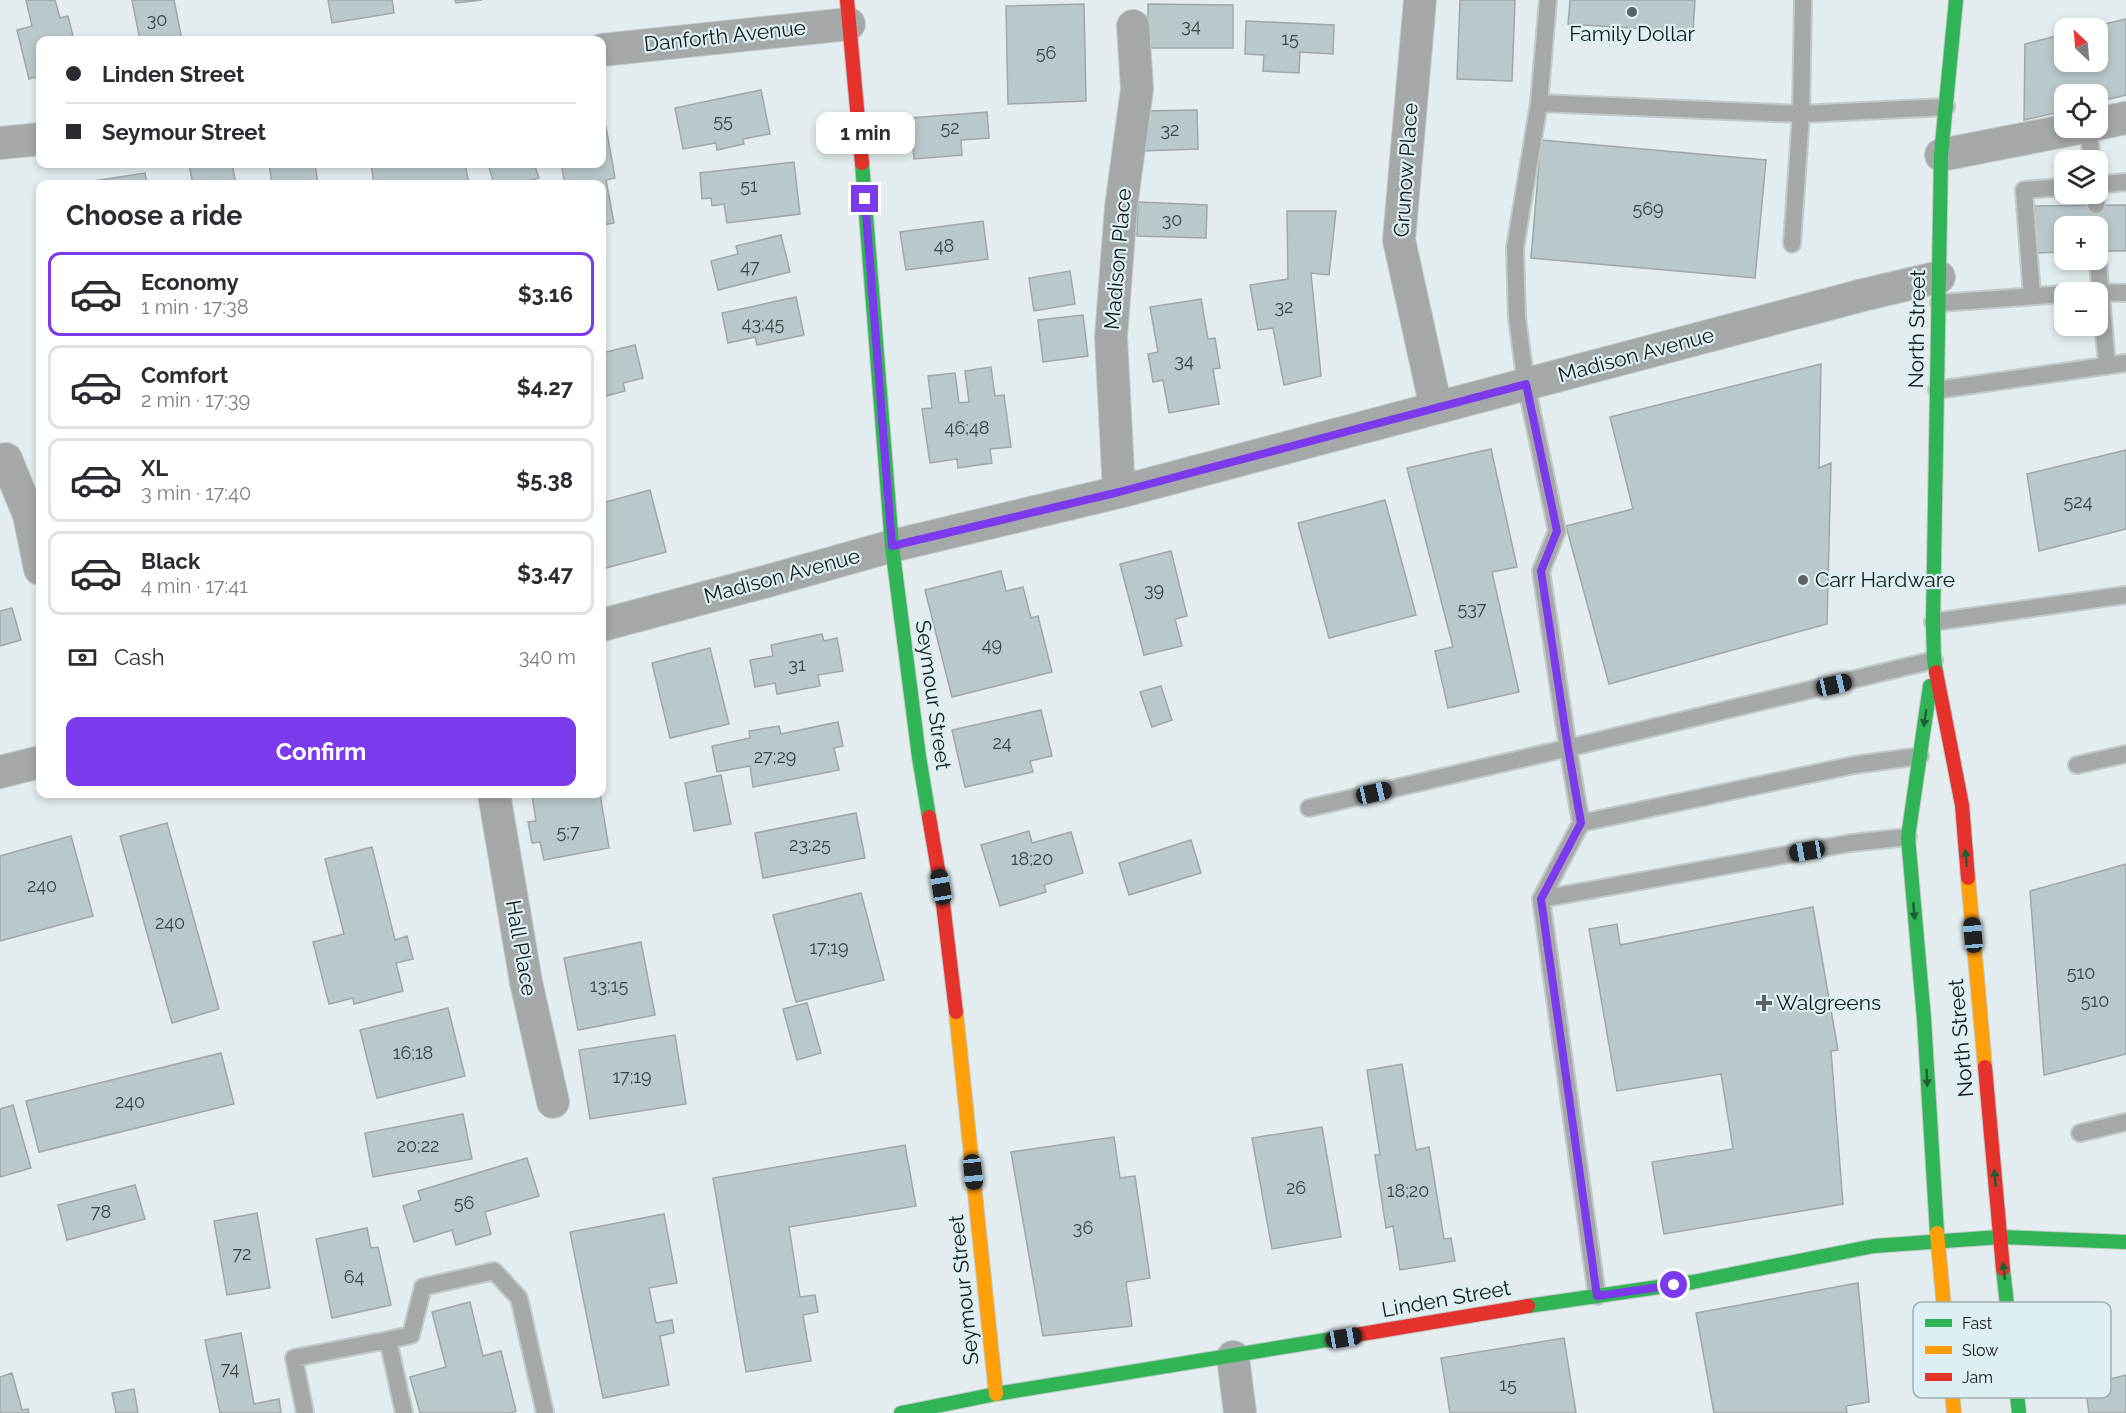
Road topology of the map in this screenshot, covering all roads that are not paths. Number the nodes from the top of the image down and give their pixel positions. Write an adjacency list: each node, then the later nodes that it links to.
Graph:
1 (1420, 0): 31 (street, Grunow Place)
2 (1548, 0): 8 (lane)
3 (1803, 0): 10 (lane)
4 (1956, 0): 9 (street, North Street)
5 (848, 12): 7 (street, Danforth Avenue); 34 (street, Seymour Street)
6 (1133, 26): 33 (street, Madison Place)
7 (606, 49)
8 (1539, 103): 10 (lane); 29 (lane)
9 (1946, 107): 10 (lane); 16 (street, North Street)
10 (1801, 114): 20 (lane)
11 (2126, 118): 12 (street)
12 (2108, 122)
13 (2054, 133): 16 (street)
14 (36, 139): 15 (street)
15 (0, 143)
16 (1941, 154): 21 (street, North Street)
17 (2126, 182): 18 (lane)
18 (2108, 184)
19 (2054, 188): 25 (lane)
20 (1792, 244)
21 (1939, 290): 25 (lane); 29 (street, Madison Avenue); 30 (street, North Street)
22 (2108, 292): 23 (lane)
23 (2126, 292)
24 (2054, 295): 25 (lane)
25 (2032, 296)
26 (2103, 336): 28 (lane)
27 (2126, 363): 28 (lane)
28 (2107, 366): 30 (lane)
29 (1526, 384): 31 (street, Madison Avenue); 40 (lane)
30 (1937, 390): 37 (street, North Street)
31 (1436, 408): 33 (street, Madison Avenue)
32 (0, 460): 35 (street)
33 (1119, 492): 34 (street, Madison Avenue)
34 (892, 546): 38 (street, Madison Avenue); 64 (street, Seymour Street)
35 (36, 549)
36 (2126, 595): 37 (lane)
37 (1933, 622): 39 (street, North Street)
38 (606, 624)
39 (1934, 660): 40 (lane); 42 (street, North Street, one-way to 42); 54 (street, North Street, one-way to 39)
40 (1568, 748): 47 (lane); 48 (lane)
41 (2126, 754): 44 (lane)
42 (1920, 756): 48 (lane); 49 (street, North Street)
43 (36, 763): 45 (street)
44 (2077, 765)
45 (0, 772)
46 (495, 798): 51 (street, Hall Place)
47 (1309, 808)
48 (1581, 823): 50 (lane)
49 (1908, 837): 50 (lane); 55 (street, North Street, one-way to 55)
50 (1541, 899): 57 (lane)
51 (553, 1102)
52 (2126, 1122): 53 (lane)
53 (2080, 1132)
54 (2000, 1237): 55 (street, Linden Street); 56 (street, Linden Street); 59 (street, North Street, one-way to 54)
55 (1938, 1242): 57 (street, Linden Street); 58 (street, North Street)
56 (2126, 1242)
57 (1597, 1296): 61 (street, Linden Street)
58 (1944, 1302)
59 (2007, 1302)
60 (388, 1340): 65 (lane); 66 (lane); 67 (lane)
61 (1233, 1357): 64 (street, Linden Street); 69 (street)
62 (1953, 1398): 70 (street, North Street)
63 (2017, 1398): 71 (street, North Street, one-way to 63)
64 (996, 1404): 68 (street, Linden Street)
65 (305, 1413)
66 (404, 1413)
67 (545, 1413)
68 (901, 1413)
69 (1240, 1413)
70 (1954, 1413)
71 (2019, 1413)

